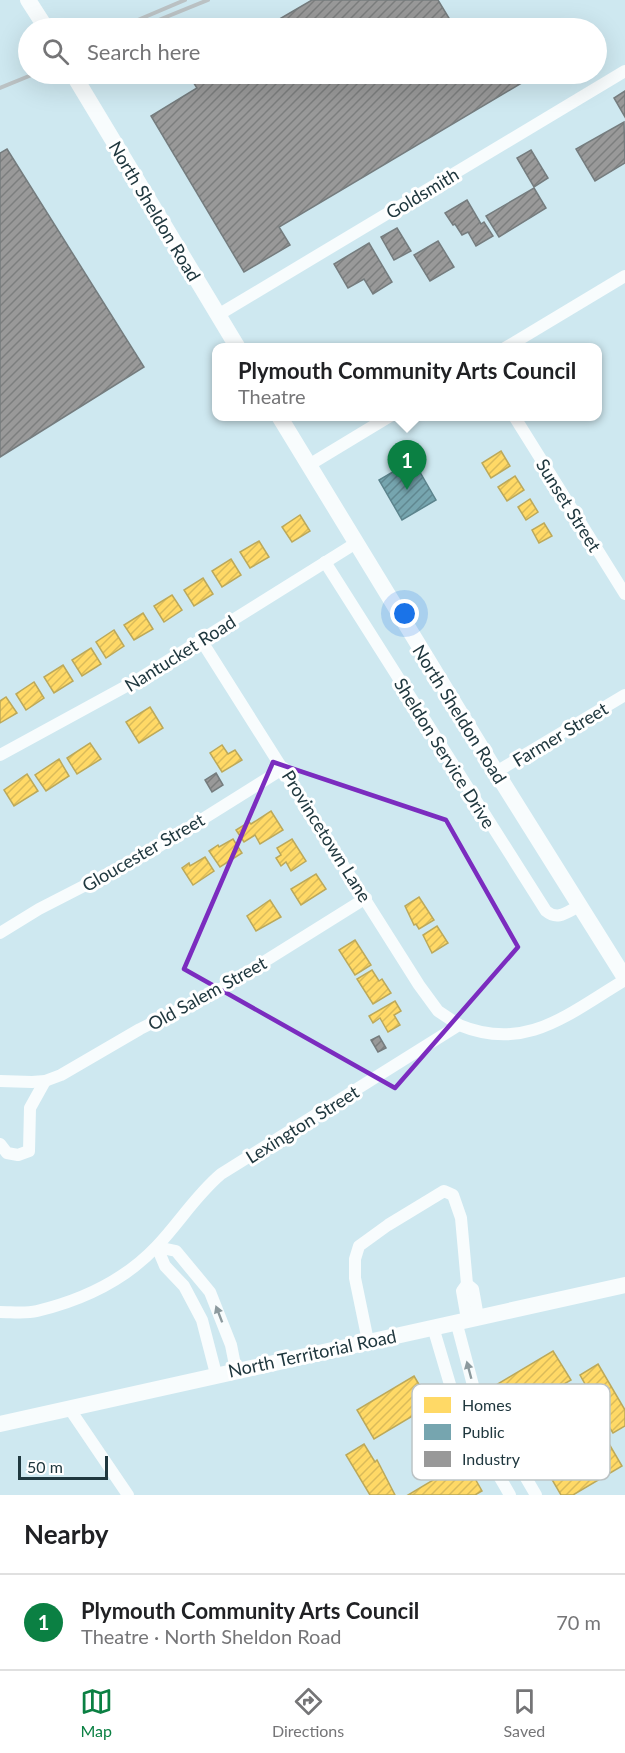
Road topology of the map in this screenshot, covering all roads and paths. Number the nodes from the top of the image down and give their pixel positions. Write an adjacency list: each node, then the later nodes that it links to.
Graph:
1 (28, 0): 3 (main road)
2 (36, 0): 4 (main road)
3 (40, 18)
4 (43, 18)
5 (625, 71): 6 (street, Goldsmith)
6 (607, 82)
7 (80, 84): 10 (main road, North Sheldon Road)
8 (603, 84): 10 (street, Goldsmith)
9 (625, 276): 12 (street)
10 (218, 315): 11 (main road, North Sheldon Road)
11 (235, 343)
12 (513, 343)
13 (282, 421): 16 (main road, North Sheldon Road)
14 (383, 421): 16 (street)
15 (517, 421): 19 (street, Sunset Street)
16 (309, 465): 17 (main road, North Sheldon Road)
17 (356, 543): 18 (street, Nantucket Road); 24 (main road, North Sheldon Road)
18 (325, 562): 20 (street, Nantucket Road); 26 (street, Sheldon Service Drive)
19 (625, 594)
20 (201, 640): 22 (street, Nantucket Road); 23 (street, Provincetown Lane)
21 (625, 695): 24 (street, Farmer Street)
22 (0, 755)
23 (284, 768): 25 (street, Provincetown Lane); 27 (street, Gloucester Street)
24 (496, 772): 26 (main road, North Sheldon Road)
25 (366, 898): 29 (street, Provincetown Lane); 31 (street, Old Salem Street)
26 (579, 906): 28 (main road, North Sheldon Road)
27 (0, 933)
28 (625, 979): 29 (street)
29 (459, 1025): 33 (street, Lexington Street)
30 (0, 1081): 31 (street, Old Salem Street)
31 (45, 1081): 32 (street)
32 (0, 1144)
33 (156, 1247): 35 (street, Lexington Street); 39 (street, one-way to 33); 40 (street)
34 (625, 1285): 36 (main road, North Territorial Road)
35 (0, 1312)
36 (467, 1319): 37 (main road, North Territorial Road); 38 (street); 42 (street, one-way to 36)
37 (433, 1327): 38 (main road, North Territorial Road); 41 (street)
38 (368, 1341): 39 (main road, North Territorial Road)
39 (236, 1370): 40 (main road, North Territorial Road)
40 (216, 1374): 43 (main road, North Territorial Road)
41 (450, 1384)
42 (474, 1384)
43 (69, 1408): 44 (main road, North Territorial Road); 47 (street)
44 (0, 1424)
45 (501, 1480): 48 (street)
46 (527, 1480): 49 (street)
47 (128, 1495)
48 (510, 1495)
49 (536, 1495)

